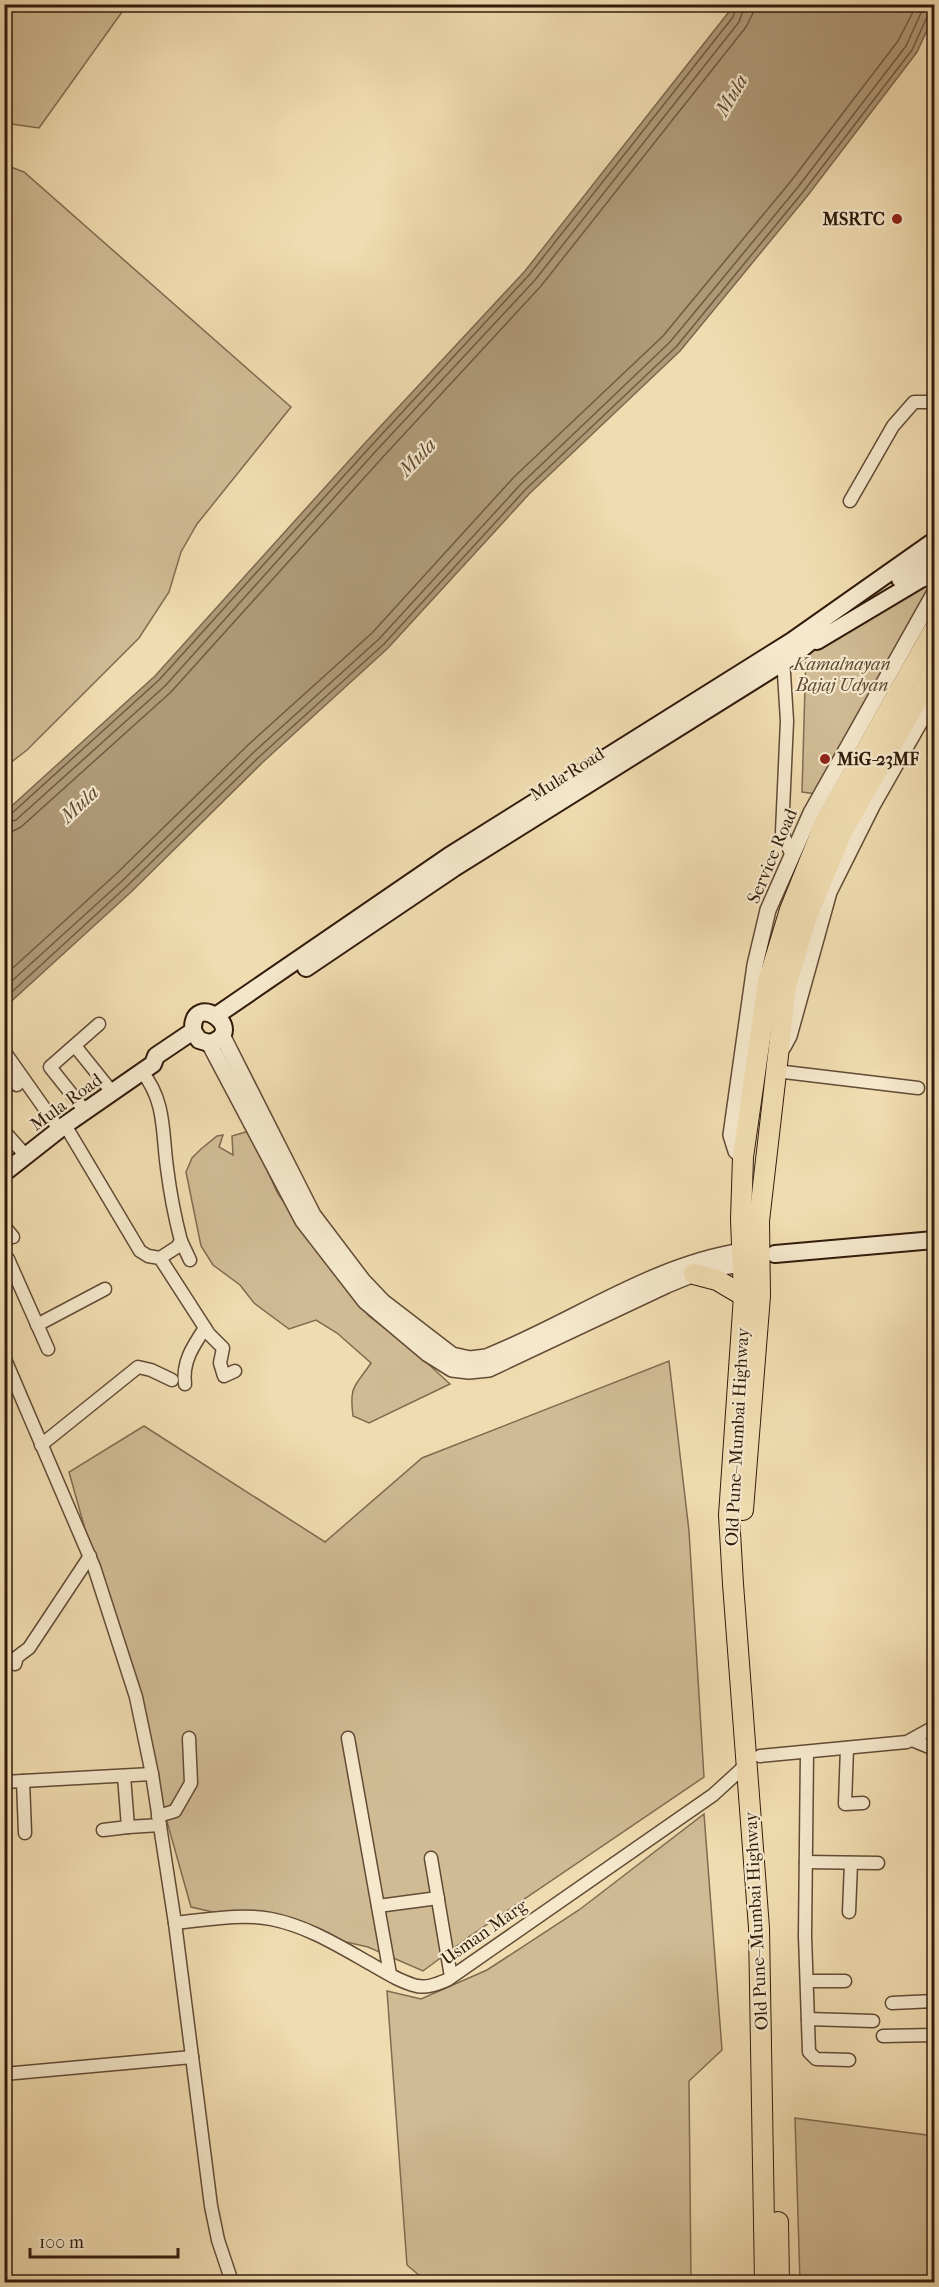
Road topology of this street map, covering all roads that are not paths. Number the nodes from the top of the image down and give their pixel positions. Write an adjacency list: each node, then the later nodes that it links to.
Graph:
1 (934, 402): 2 (street)
2 (850, 501)
3 (934, 540): 9 (main road)
4 (934, 562): 8 (main road, Mula Road)
5 (934, 574): 8 (main road)
6 (934, 594): 12 (street, Service Road)
7 (934, 630): 27 (highway, Old Pune–Mumbai Highway)
8 (803, 648): 9 (main road, Mula Road)
9 (783, 654): 12 (street); 14 (main road, Mula Road)
10 (934, 670): 17 (highway, Old Pune–Mumbai Highway)
11 (934, 697): 17 (street)
12 (792, 856): 27 (street, Service Road)
13 (99, 1024): 15 (street)
14 (210, 1031): 19 (main road, Mula Road); 33 (street); 37 (street)
15 (75, 1046): 22 (street); 23 (street)
16 (4, 1051): 24 (street)
17 (777, 1064): 21 (street); 33 (highway, Old Pune–Mumbai Highway)
18 (4, 1067): 20 (street)
19 (147, 1068): 22 (main road, Mula Road); 32 (street)
20 (17, 1085)
21 (918, 1088)
22 (112, 1092): 23 (main road, Mula Road)
23 (84, 1111): 24 (main road, Mula Road)
24 (62, 1127): 26 (main road, Mula Road); 34 (street)
25 (4, 1131): 26 (street)
26 (26, 1156): 28 (main road, Mula Road)
27 (744, 1157): 33 (highway, Old Pune–Mumbai Highway)
28 (4, 1173)
29 (4, 1226): 30 (street)
30 (13, 1238)
31 (934, 1240): 33 (main road)
32 (181, 1241): 34 (street); 36 (street)
33 (757, 1256): 37 (street); 39 (highway, Old Pune–Mumbai Highway); 57 (highway, Old Pune–Mumbai Highway)
34 (160, 1258): 41 (street)
35 (4, 1260): 40 (street)
36 (190, 1260)
37 (694, 1274): 39 (highway)
38 (105, 1289): 40 (street)
39 (744, 1296): 57 (highway, Old Pune–Mumbai Highway)
40 (37, 1325): 42 (street)
41 (205, 1328): 44 (street); 46 (street)
42 (48, 1349)
43 (4, 1357): 47 (street)
44 (235, 1371)
45 (172, 1380): 47 (street)
46 (185, 1384)
47 (41, 1444): 48 (street)
48 (90, 1556): 49 (street); 58 (street)
49 (15, 1665)
50 (934, 1727): 53 (street)
51 (189, 1738): 63 (street)
52 (348, 1738): 72 (street)
53 (912, 1740): 54 (street); 55 (street)
54 (847, 1748): 56 (street); 62 (street)
55 (934, 1749)
56 (807, 1752): 57 (street); 68 (street)
57 (753, 1760): 76 (street, Usman Marg); 89 (highway, Old Pune–Mumbai Highway); 90 (highway, Old Pune–Mumbai Highway)
58 (152, 1774): 59 (street); 63 (street)
59 (124, 1776): 60 (street); 64 (street)
60 (23, 1781): 61 (street); 66 (street)
61 (4, 1782)
62 (863, 1803)
63 (159, 1820): 64 (street); 74 (street)
64 (128, 1827): 65 (street)
65 (104, 1830)
66 (25, 1833)
67 (431, 1858): 71 (street)
68 (806, 1862): 69 (street); 77 (street)
69 (851, 1863): 70 (street); 73 (street)
70 (878, 1863)
71 (438, 1898): 72 (street); 76 (street)
72 (378, 1906): 75 (street)
73 (849, 1912)
74 (175, 1923): 75 (street, Usman Marg); 85 (street)
75 (390, 1974): 76 (street, Usman Marg)
76 (451, 1977)
77 (807, 1981): 78 (street); 81 (street)
78 (845, 1981)
79 (934, 2001): 80 (street)
80 (892, 2003)
81 (808, 2019): 82 (street); 86 (street)
82 (873, 2021)
83 (934, 2035): 84 (street)
84 (883, 2036)
85 (192, 2057): 87 (street); 88 (street)
86 (849, 2060)
87 (4, 2074)
88 (232, 2283)
89 (765, 2283)
90 (779, 2283)

